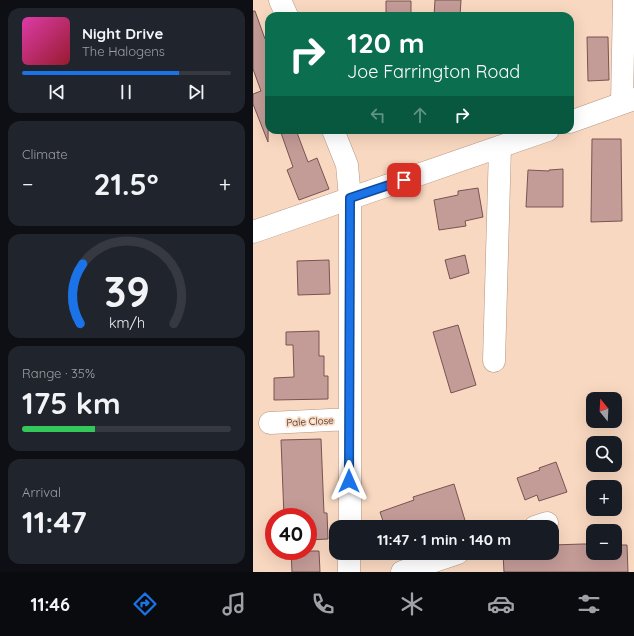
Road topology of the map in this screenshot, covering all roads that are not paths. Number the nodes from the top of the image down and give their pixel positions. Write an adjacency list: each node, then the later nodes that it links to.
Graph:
1 (280, 0): 3 (street)
2 (624, 0): 4 (street)
3 (285, 12)
4 (628, 101): 5 (street)
5 (574, 121)
6 (335, 134): 9 (street)
7 (537, 134): 8 (street)
8 (500, 147): 9 (street); 11 (street)
9 (350, 198): 10 (street); 12 (street)
10 (253, 232)
11 (494, 361)
12 (350, 419): 13 (street, Pale Close); 14 (street)
13 (270, 423)
14 (349, 520)
15 (349, 560): 17 (street)
16 (437, 560): 18 (street)
17 (349, 572)
18 (402, 572)

